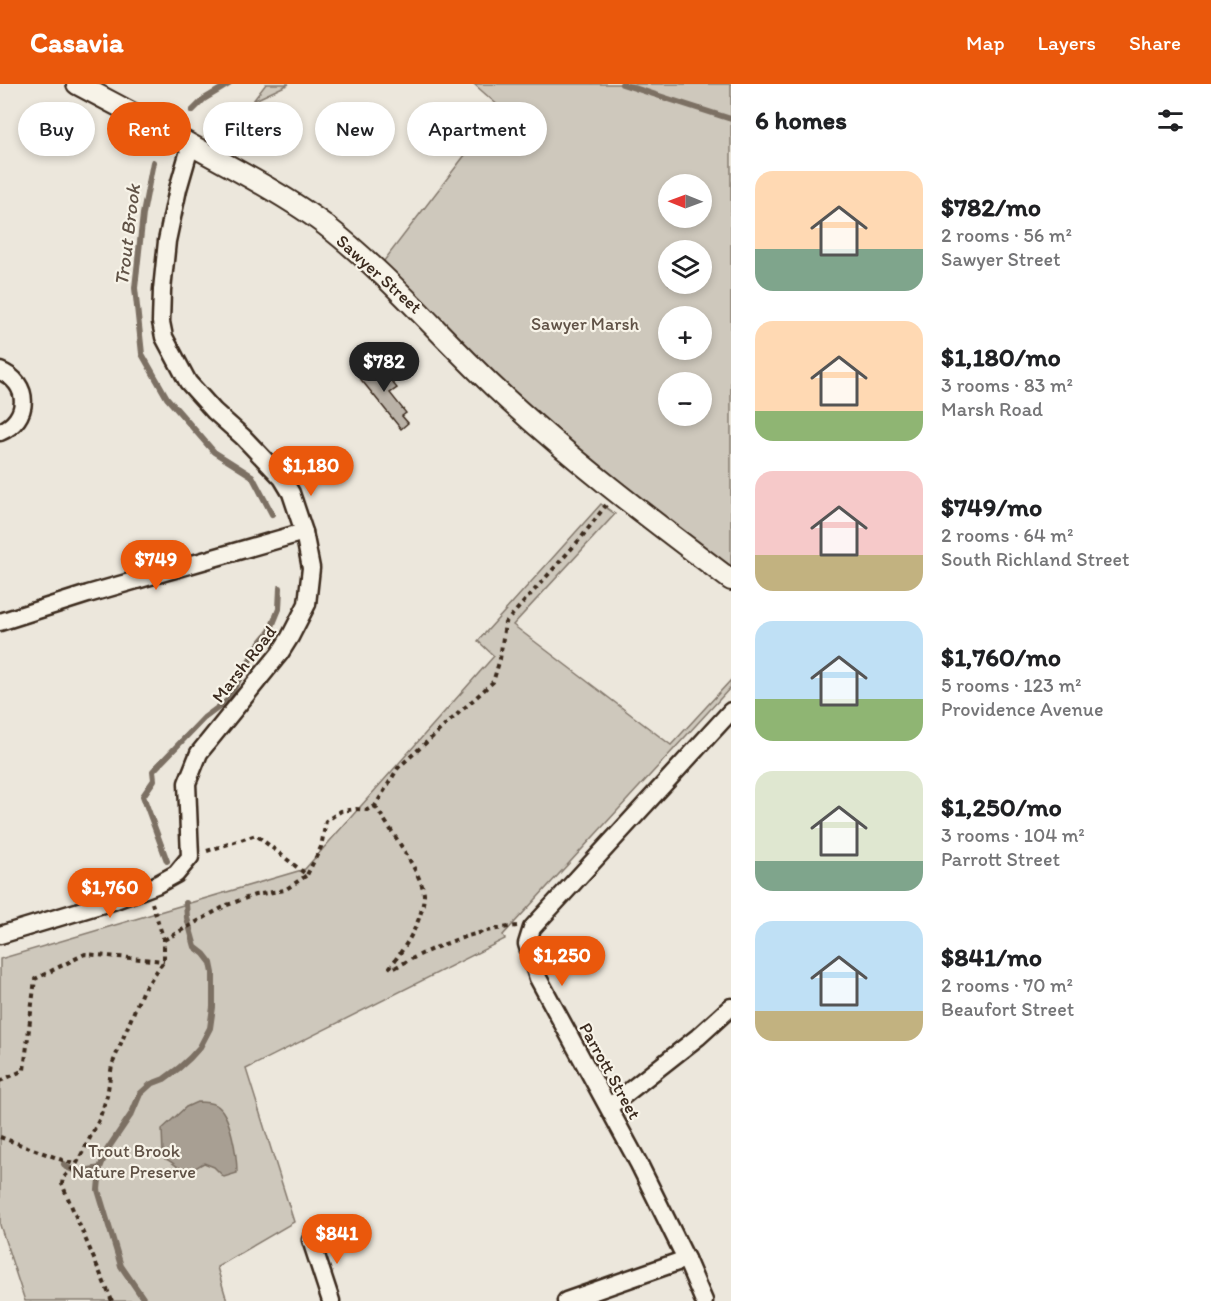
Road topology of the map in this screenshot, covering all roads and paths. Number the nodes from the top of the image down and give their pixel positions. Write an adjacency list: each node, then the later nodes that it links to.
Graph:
1 (77, 84): 2 (street, Sawyer Street)
2 (111, 102)
3 (191, 144): 7 (street, Sawyer Street)
4 (188, 156): 8 (street, Marsh Road)
5 (0, 372): 6 (street)
6 (0, 432)
7 (616, 493): 9 (street, Sawyer Street); 12 (path)
8 (304, 532): 10 (street); 13 (street, Marsh Road)
9 (731, 580)
10 (0, 622)
11 (731, 711): 16 (street)
12 (375, 806): 14 (path); 16 (path)
13 (190, 856): 14 (path); 15 (street)
14 (307, 875): 18 (path)
15 (148, 888): 17 (street); 18 (path)
16 (532, 928): 22 (street, Parrott Street)
17 (0, 935)
18 (164, 940): 19 (path)
19 (164, 961): 21 (path); 24 (path)
20 (731, 1007): 22 (street)
21 (0, 1081)
22 (609, 1107): 26 (street, Parrott Street)
23 (0, 1137): 24 (path)
24 (76, 1165): 27 (path)
25 (310, 1240): 28 (street)
26 (686, 1259): 29 (street); 30 (street, Parrott Street)
27 (112, 1301)
28 (331, 1301)
29 (566, 1301)
30 (704, 1301)

